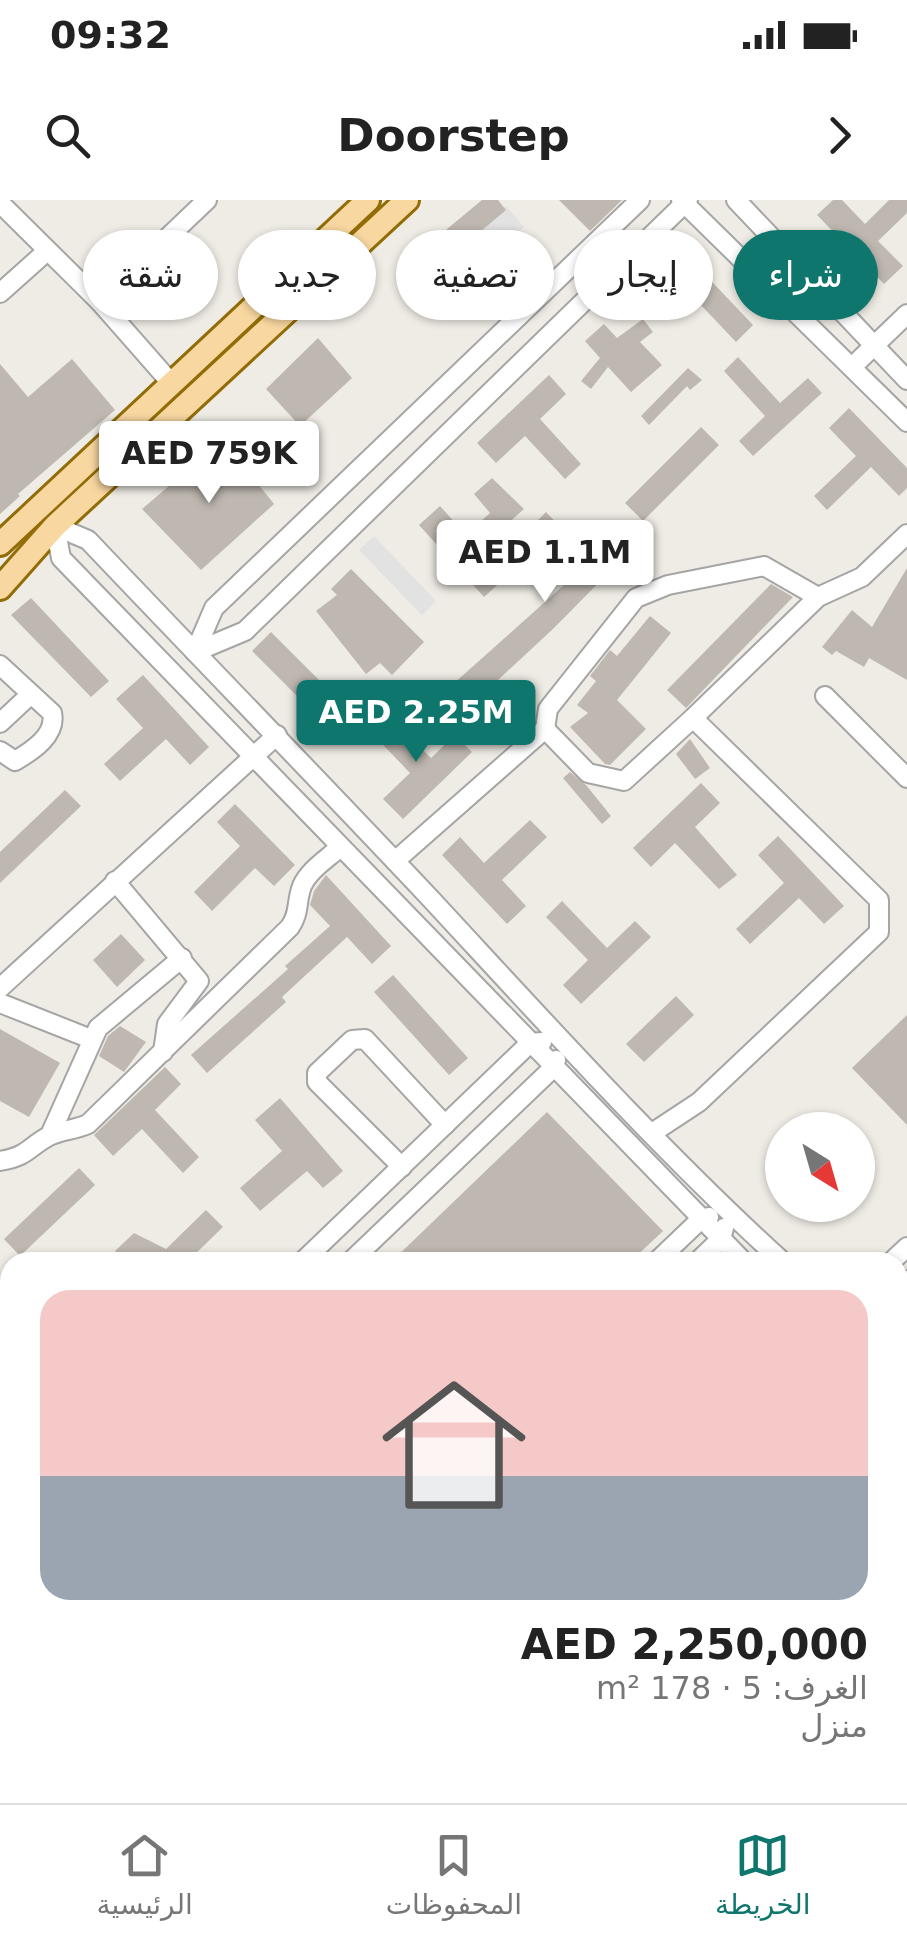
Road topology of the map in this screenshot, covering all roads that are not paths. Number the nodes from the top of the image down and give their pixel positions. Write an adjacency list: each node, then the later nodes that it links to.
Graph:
1 (207, 200): 8 (street)
2 (368, 200): 17 (main road)
3 (407, 200): 19 (main road)
4 (640, 200): 24 (street)
5 (736, 200): 14 (street)
6 (684, 201): 15 (street); 24 (street)
7 (0, 203): 9 (street)
8 (176, 230)
9 (47, 251): 10 (street); 11 (street)
10 (83, 286)
11 (0, 293)
12 (907, 314): 14 (street)
13 (116, 320): 17 (street)
14 (875, 346): 15 (street); 16 (street)
15 (852, 367): 18 (street)
16 (907, 380)
17 (172, 384): 21 (main road)
18 (907, 422)
19 (55, 526): 22 (main road); 24 (street); 33 (street)
20 (907, 534): 23 (street)
21 (0, 544)
22 (0, 588)
23 (818, 596): 28 (street); 30 (street)
24 (195, 652): 31 (street)
25 (0, 665): 26 (street)
26 (31, 694): 29 (street); 32 (street)
27 (825, 696): 34 (street)
28 (693, 718): 30 (street); 47 (street)
29 (0, 723)
30 (545, 729): 36 (street)
31 (277, 735): 33 (street); 36 (street)
32 (0, 751)
33 (252, 756): 35 (street); 37 (street)
34 (907, 778)
35 (339, 848): 43 (street); 44 (street)
36 (395, 861): 42 (street)
37 (115, 881): 38 (street); 39 (street)
38 (182, 958): 41 (street); 44 (street)
39 (0, 988)
40 (0, 1003): 41 (street)
41 (91, 1038): 48 (street)
42 (561, 1039): 43 (street); 45 (street); 47 (street)
43 (530, 1044): 45 (street); 46 (street)
44 (163, 1052): 48 (street)
45 (554, 1068): 52 (street); 55 (street)
46 (444, 1125): 50 (street); 50 (street)
47 (652, 1133): 51 (street)
48 (50, 1135): 49 (street)
49 (0, 1161)
50 (402, 1167): 54 (street)
51 (728, 1213): 52 (street); 53 (street); 59 (street)
52 (701, 1219): 53 (street); 56 (street)
53 (721, 1239): 57 (street); 58 (street)
54 (313, 1252)
55 (361, 1252)
56 (666, 1252)
57 (707, 1252)
58 (734, 1252)
59 (772, 1252)

